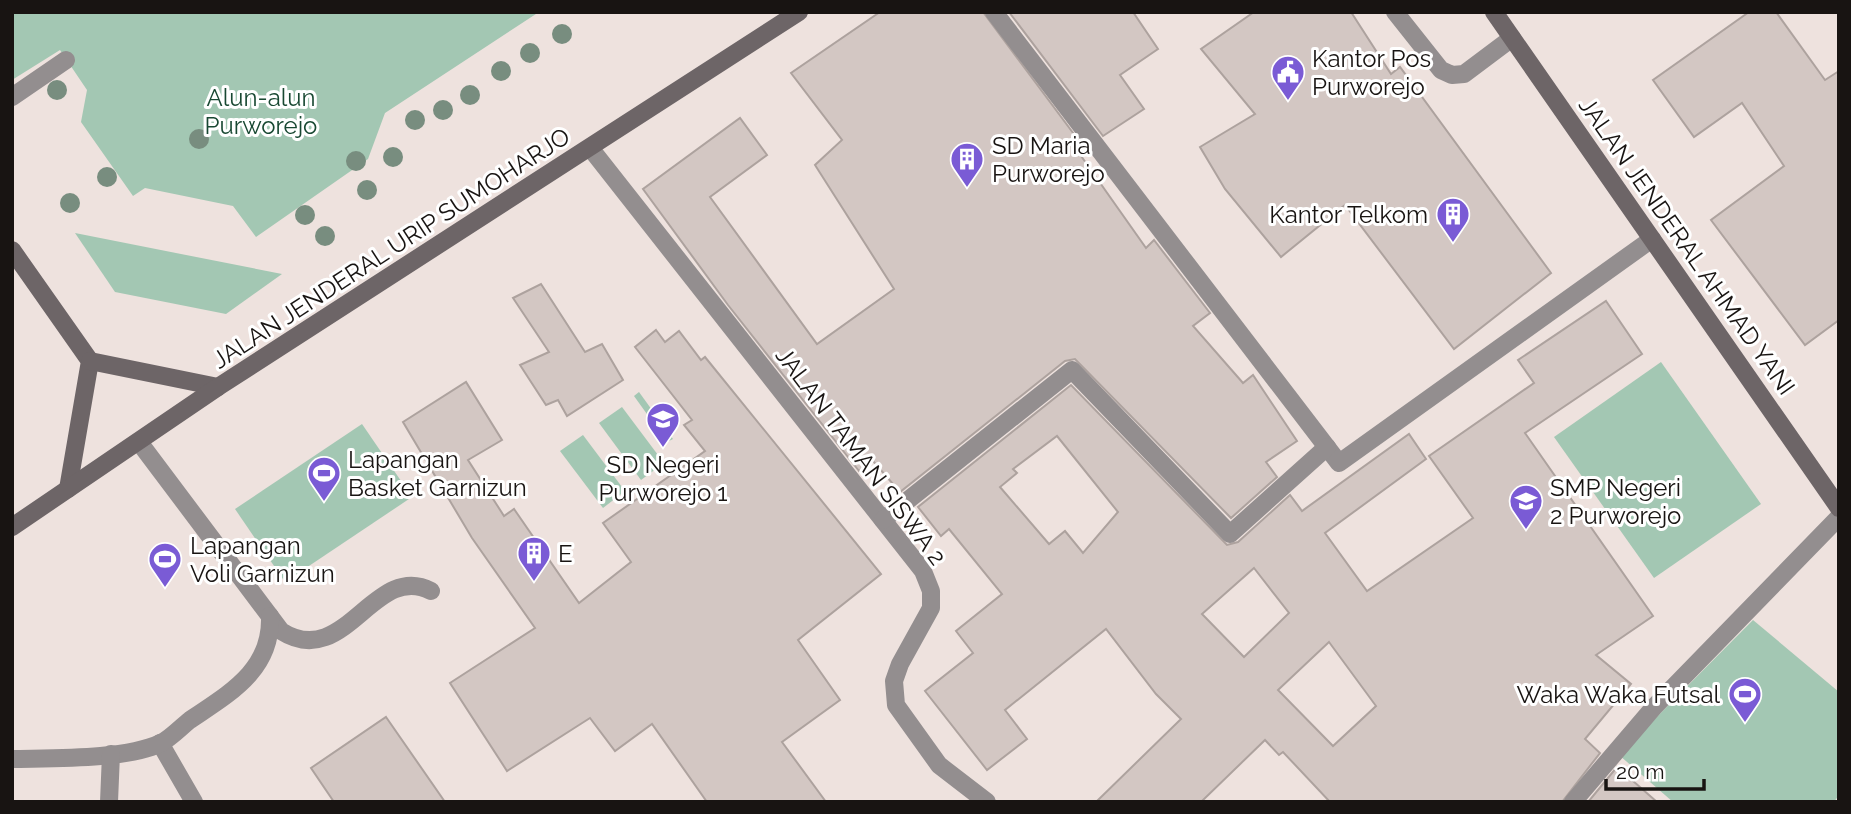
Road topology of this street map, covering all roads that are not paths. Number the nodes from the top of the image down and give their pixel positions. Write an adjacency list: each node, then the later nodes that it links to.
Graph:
1 (799, 12): 8 (main road, JALAN JENDERAL URIP SUMOHARJO)
2 (994, 12): 14 (street)
3 (1395, 12): 5 (street)
4 (1494, 12): 5 (main road, JALAN JENDERAL AHMAD YANI)
5 (1512, 38): 9 (main road, JALAN JENDERAL AHMAD YANI)
6 (66, 60): 7 (street)
7 (12, 97)
8 (591, 149): 12 (main road, JALAN JENDERAL URIP SUMOHARJO); 18 (street, JALAN TAMAN SISWA 2)
9 (1652, 239): 14 (street); 16 (main road, JALAN JENDERAL AHMAD YANI)
10 (12, 250): 11 (main road)
11 (90, 361): 12 (main road); 15 (main road)
12 (218, 387): 13 (main road, JALAN JENDERAL URIP SUMOHARJO)
13 (139, 442): 15 (main road, JALAN JENDERAL URIP SUMOHARJO); 21 (street)
14 (1327, 447): 18 (street)
15 (68, 489): 19 (main road, JALAN JENDERAL URIP SUMOHARJO)
16 (1839, 508)
17 (1839, 516): 28 (street)
18 (883, 520): 27 (street, JALAN TAMAN SISWA 2)
19 (12, 527)
20 (430, 591): 21 (street)
21 (270, 616): 22 (street)
22 (160, 743): 23 (street); 26 (street)
23 (111, 754): 24 (street); 25 (street)
24 (12, 759)
25 (109, 802)
26 (194, 802)
27 (987, 802)
28 (1573, 802)

